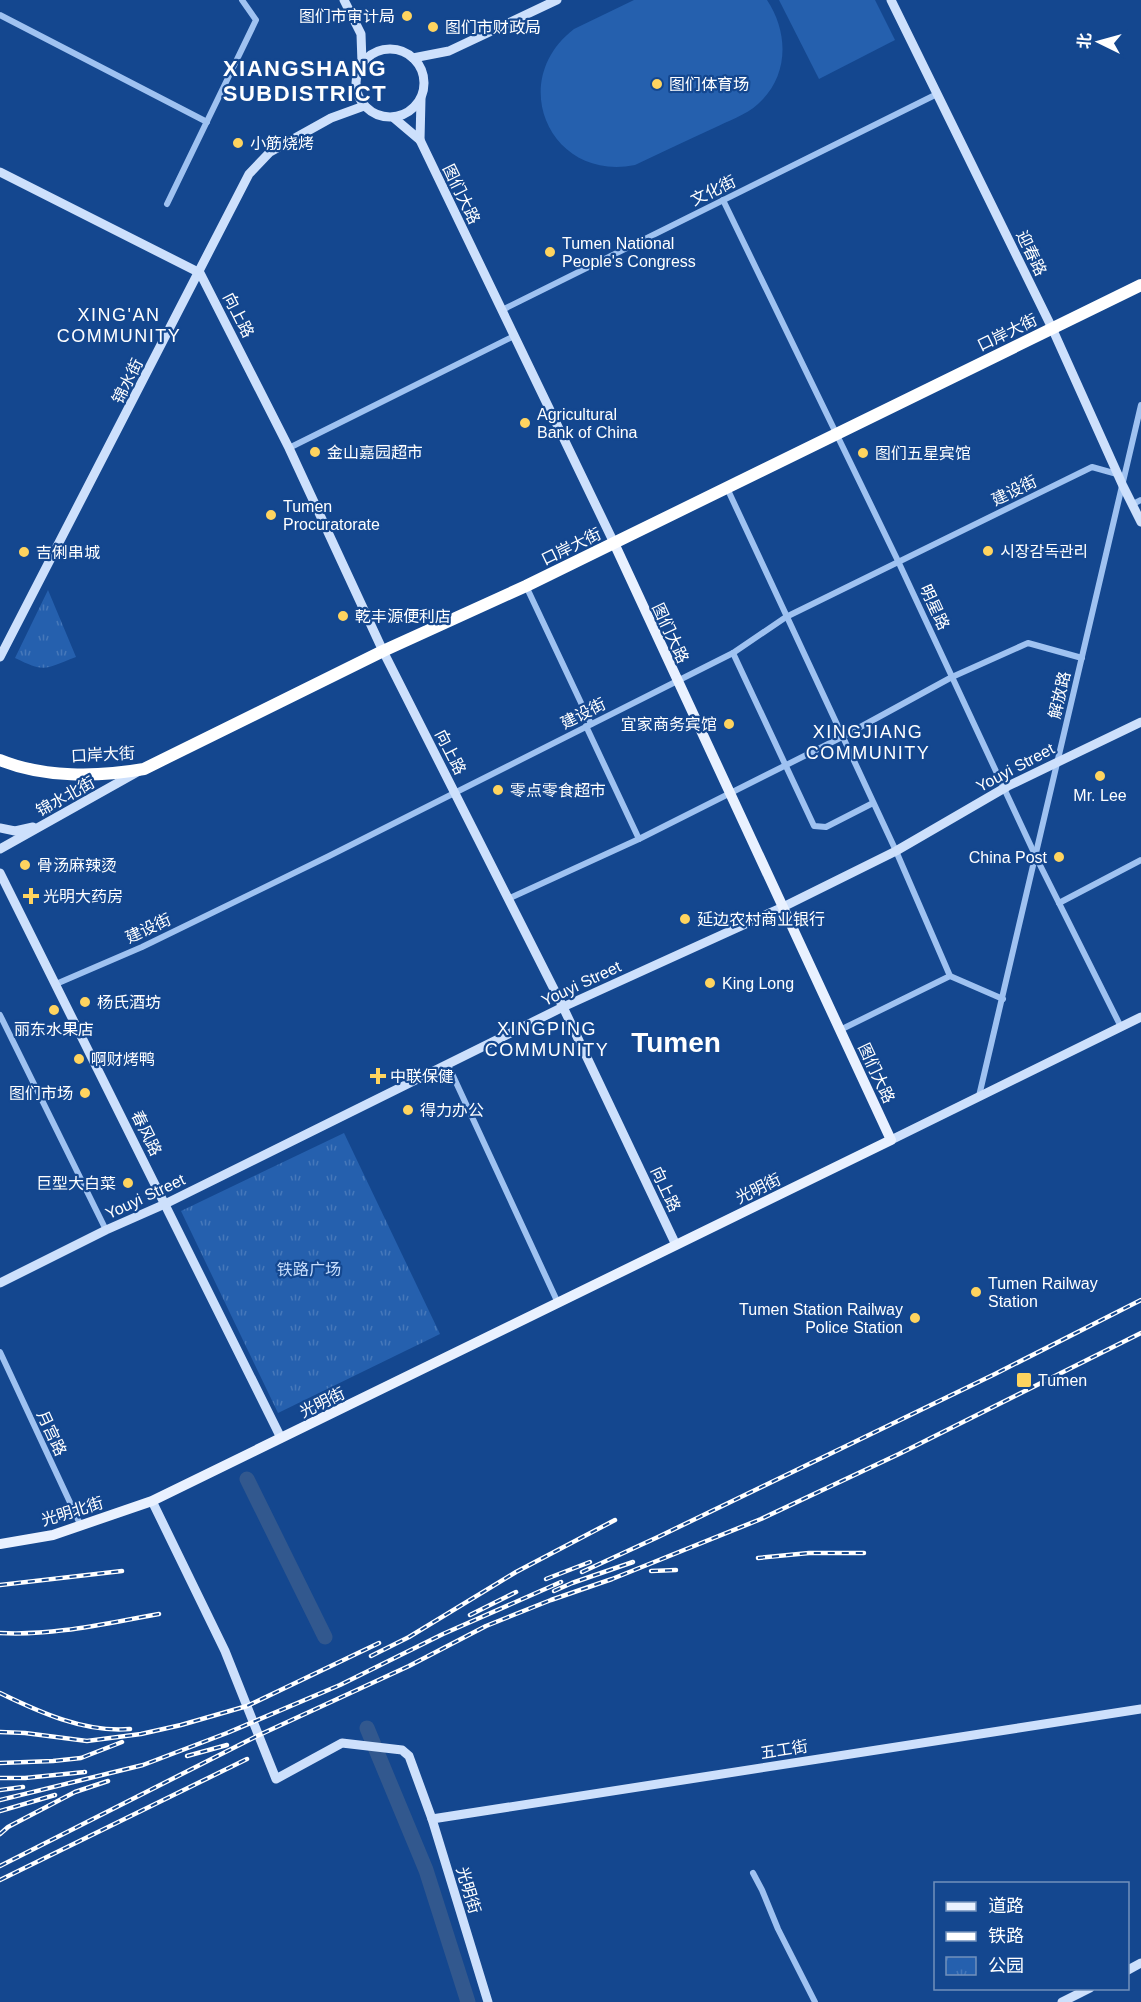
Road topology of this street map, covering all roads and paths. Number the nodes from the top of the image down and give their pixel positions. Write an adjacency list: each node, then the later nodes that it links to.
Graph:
1 (242, 0): 12 (street)
2 (344, 0): 7 (street)
3 (557, 0): 6 (street)
4 (891, 0): 8 (street, 迎春路)
5 (0, 15): 12 (street)
6 (413, 58): 7 (street); 9 (street)
7 (362, 63): 10 (street)
8 (937, 94): 15 (street, 文化街); 20 (street, 迎春路)
9 (421, 99): 11 (street); 13 (street)
10 (364, 106): 11 (street); 17 (street, 锦水街)
11 (394, 118): 13 (street)
12 (207, 122): 16 (street)
13 (420, 140): 19 (street, 图们大路)
14 (0, 172): 17 (street)
15 (723, 200): 19 (street, 文化街); 23 (street, 明星路)
16 (167, 204)
17 (200, 273): 24 (street, 向上路); 36 (street, 锦水街)
18 (1141, 285): 20 (highway, 口岸大街)
19 (502, 310): 21 (street, 图们大路)
20 (1052, 328): 23 (highway, 口岸大街); 25 (street, 迎春路)
21 (514, 336): 24 (street); 30 (street, 图们大路)
22 (1141, 405): 26 (street, 解放路)
23 (836, 434): 27 (highway, 口岸大街); 31 (street, 明星路)
24 (289, 448): 34 (street, 向上路)
25 (1117, 474): 26 (street, 迎春路); 31 (street, 建设街)
26 (1123, 486): 28 (street, 迎春路); 37 (street, 解放路)
27 (726, 488): 30 (highway, 口岸大街); 33 (street)
28 (1137, 502): 29 (street, 迎春路)
29 (1141, 522)
30 (614, 543): 32 (highway, 口岸大街); 39 (main road, 图们大路)
31 (898, 561): 33 (street, 建设街); 38 (street, 明星路)
32 (526, 586): 34 (highway, 口岸大街); 41 (street)
33 (786, 617): 35 (street, 建设街); 42 (street)
34 (383, 651): 46 (highway, 口岸大街); 48 (street, 向上路)
35 (733, 653): 39 (street, 建设街); 45 (street)
36 (0, 657)
37 (1082, 658): 38 (street); 44 (street, 解放路)
38 (952, 677): 42 (street); 47 (street, 明星路)
39 (677, 680): 41 (street, 建设街); 49 (main road, 图们大路)
40 (1141, 722): 44 (street, Youyi Street)
41 (588, 725): 48 (street, 建设街); 53 (street)
42 (842, 737): 45 (street); 50 (street)
43 (0, 760): 46 (highway, 口岸大街)
44 (1058, 761): 47 (street, Youyi Street); 56 (street, 解放路)
45 (786, 765): 49 (street); 50 (street)
46 (144, 769): 51 (street, 锦水北街)
47 (1004, 788): 55 (street, Youyi Street); 56 (street, 明星路)
48 (455, 791): 59 (street, 向上路); 63 (street, 建设街)
49 (730, 793): 53 (street); 61 (main road, 图们大路)
50 (873, 803): 55 (street)
51 (44, 824): 52 (street); 54 (street, 锦水北街)
52 (0, 828)
53 (639, 839): 59 (street)
54 (0, 849)
55 (896, 851): 61 (street, Youyi Street); 62 (street)
56 (1036, 857): 60 (street, 明星路); 64 (street, 解放路)
57 (1141, 860): 60 (street)
58 (0, 873): 63 (street, 春风路)
59 (510, 898): 65 (street, 向上路)
60 (1059, 903): 68 (street, 明星路)
61 (783, 907): 65 (street, Youyi Street); 69 (main road, 图们大路)
62 (950, 976): 64 (street); 69 (street)
63 (57, 984): 73 (street, 春风路)
64 (1003, 999): 71 (street, 解放路)
65 (563, 1007): 70 (street, Youyi Street); 75 (street, 向上路)
66 (0, 1014): 74 (street)
67 (1141, 1017): 68 (street, 光明街)
68 (1120, 1027): 71 (street, 光明街)
69 (840, 1030): 72 (main road, 图们大路)
70 (448, 1065): 73 (street, Youyi Street); 77 (street)
71 (980, 1096): 72 (street, 光明街)
72 (891, 1140): 75 (main road, 光明街)
73 (165, 1204): 74 (street, Youyi Street); 79 (street, 春风路)
74 (106, 1230): 76 (street, Youyi Street)
75 (676, 1245): 77 (main road, 光明街)
76 (0, 1283)
77 (558, 1303): 79 (main road, 光明街)
78 (0, 1352): 81 (street, 月宫路)
79 (281, 1438): 80 (main road, 光明街)
80 (152, 1501): 81 (main road, 光明北街); 84 (street, 光明街)
81 (81, 1526): 82 (main road, 光明北街)
82 (0, 1544)
83 (1141, 1709): 84 (street, 五工街)
84 (432, 1819): 87 (street, 光明街)
85 (753, 1873): 88 (street)
86 (1088, 1990): 89 (street)
87 (488, 2002)
88 (815, 2002)
89 (1062, 2002)

